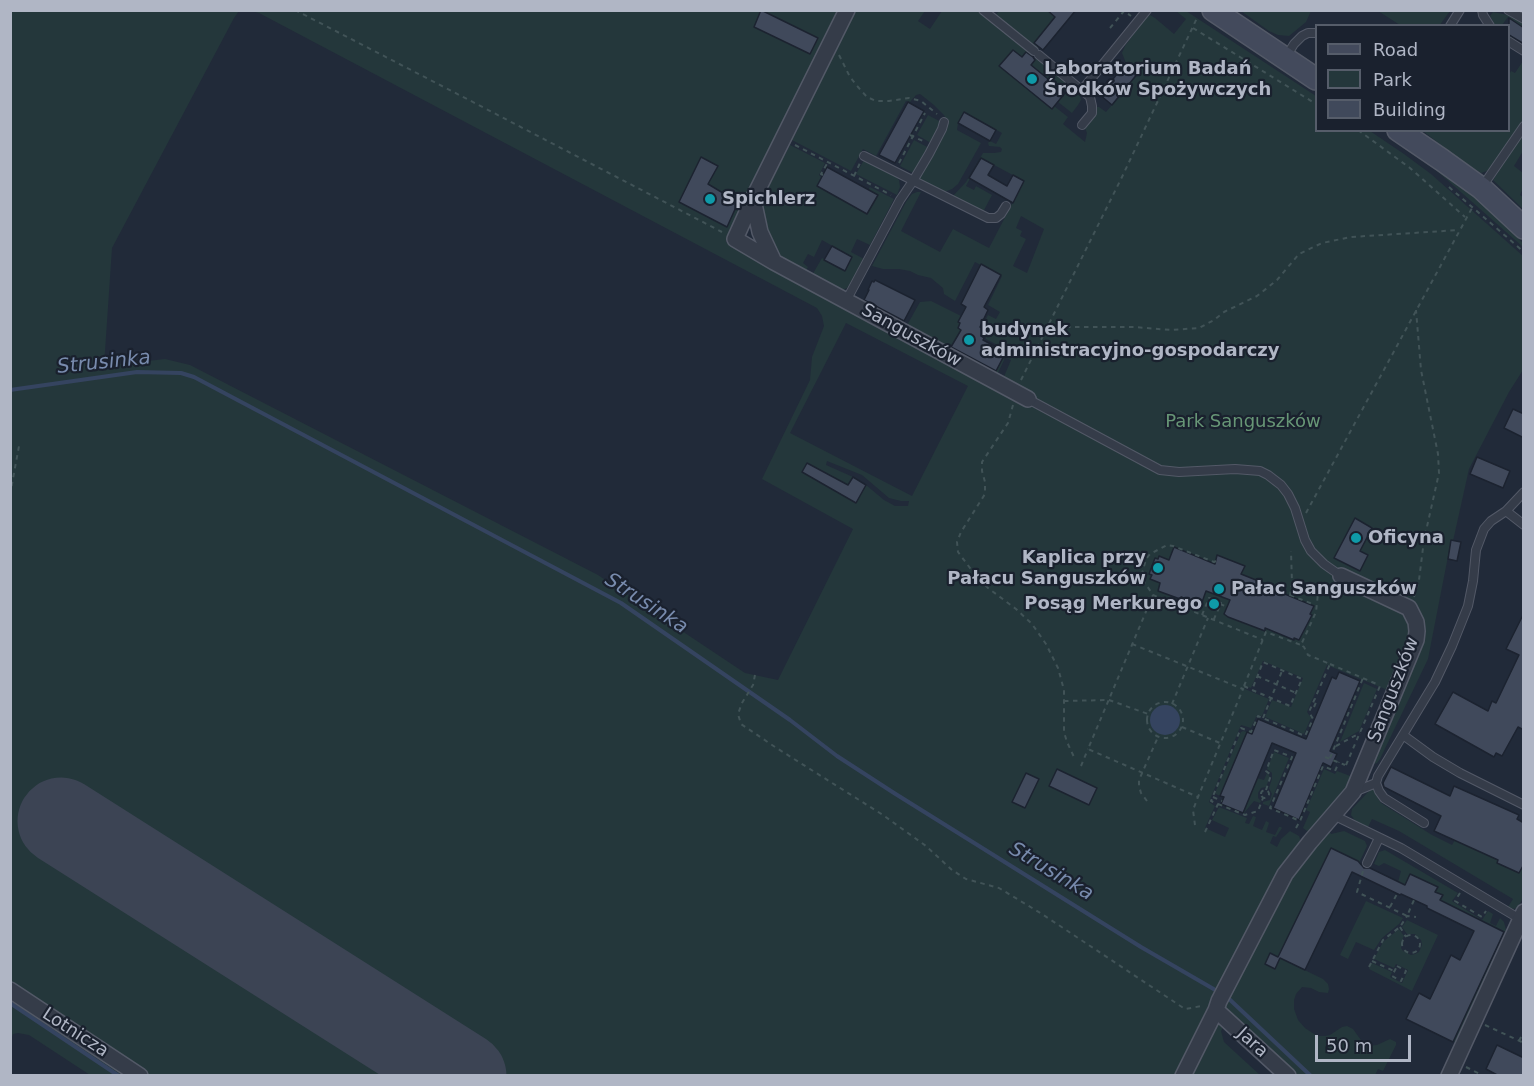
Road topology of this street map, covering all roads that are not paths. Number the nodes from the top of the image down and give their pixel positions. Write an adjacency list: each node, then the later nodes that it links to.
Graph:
1 (847, 10): 24 (street)
2 (983, 10): 16 (lane)
3 (1147, 10): 16 (lane)
4 (1460, 10): 9 (lane)
5 (1482, 10): 10 (lane)
6 (1508, 10): 8 (lane)
7 (1206, 13): 14 (street)
8 (1524, 19)
9 (1451, 24)
10 (1489, 24)
11 (1315, 33): 14 (lane)
12 (1510, 42): 13 (lane)
13 (1524, 51)
14 (1285, 58): 15 (street)
15 (1315, 78)
16 (1082, 90): 18 (lane)
17 (944, 122): 22 (lane)
18 (1082, 125)
19 (1524, 126): 23 (lane)
20 (1401, 132): 23 (street)
21 (864, 156): 22 (lane)
22 (913, 181): 25 (lane); 28 (lane)
23 (1481, 188): 26 (street)
24 (753, 199): 27 (street); 27 (street, Sanguszków)
25 (1006, 206)
26 (1524, 228)
27 (774, 262): 28 (street, Sanguszków)
28 (846, 300): 29 (street, Sanguszków)
29 (1021, 395): 33 (lane, Sanguszków)
30 (1524, 492): 31 (lane)
31 (1506, 511): 32 (lane); 34 (lane)
32 (1524, 525)
33 (1341, 576): 36 (street, Sanguszków)
34 (1403, 735): 35 (lane); 37 (lane)
35 (1376, 783): 36 (lane); 39 (lane)
36 (1353, 792): 38 (street, Sanguszków)
37 (1524, 805)
38 (1334, 815): 40 (lane); 44 (street, Sanguszków)
39 (1424, 823)
40 (1379, 838): 41 (lane); 42 (lane)
41 (1367, 863)
42 (1522, 921): 45 (street)
43 (10, 990): 46 (street, Lotnicza)
44 (1216, 1010): 47 (street, Sanguszków); 48 (street, Jara)
45 (1453, 1069)
46 (140, 1076)
47 (1183, 1076)
48 (1288, 1076)

